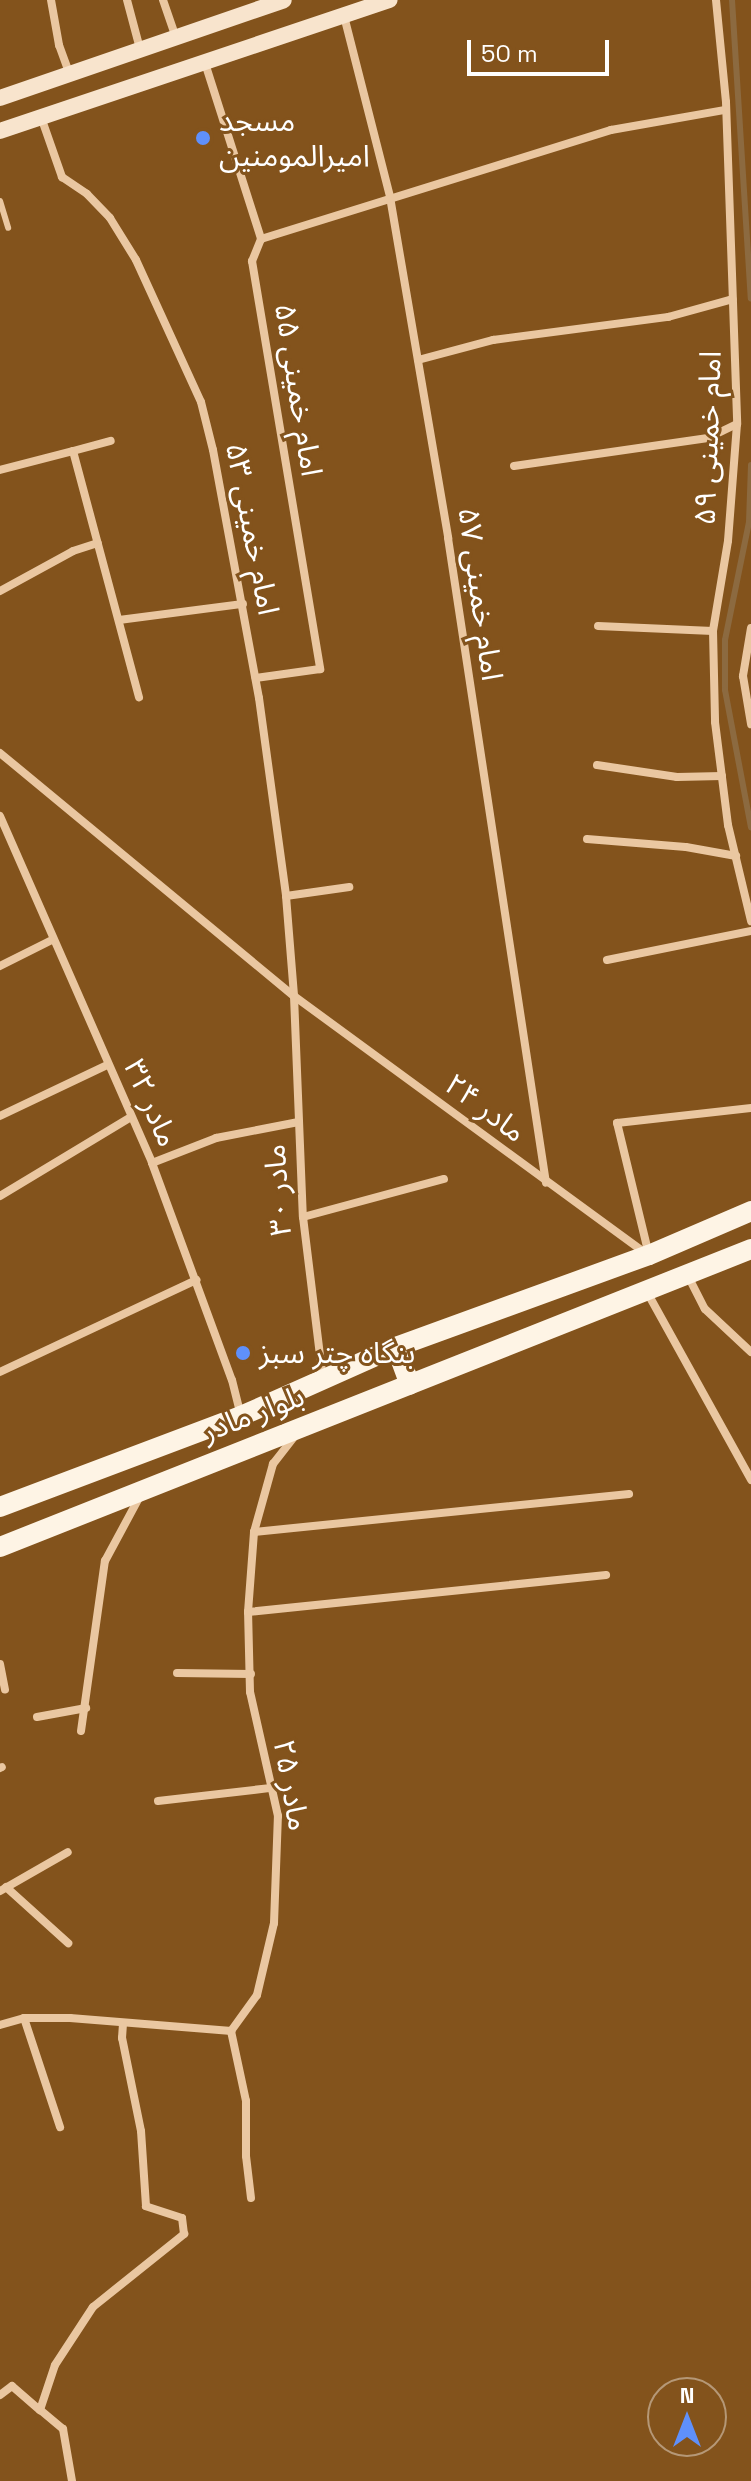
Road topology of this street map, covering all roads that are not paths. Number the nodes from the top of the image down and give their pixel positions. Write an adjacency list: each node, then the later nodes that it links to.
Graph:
1 (51, 0): 11 (street)
2 (127, 0): 9 (street)
3 (163, 0): 8 (street)
4 (284, 0): 8 (main road)
5 (390, 0): 7 (main road)
6 (716, 0): 13 (street, امام خمینی ۵۹)
7 (344, 16): 10 (main road); 16 (street, امام خمینی ۵۷)
8 (176, 37): 9 (main road)
9 (140, 50): 11 (main road)
10 (205, 62): 14 (main road); 19 (street, امام خمینی ۵۵)
11 (69, 74): 12 (main road)
12 (0, 98)
13 (725, 110): 16 (street); 20 (street, امام خمینی ۵۹)
14 (41, 117): 15 (main road); 29 (street, امام خمینی ۵۳)
15 (0, 131)
16 (390, 197): 19 (street); 21 (street, امام خمینی ۵۷)
17 (0, 201): 18 (lane)
18 (8, 228)
19 (261, 239): 35 (street, امام خمینی ۵۵)
20 (733, 299): 21 (street); 22 (street, امام خمینی ۵۹)
21 (418, 360): 59 (street, امام خمینی ۵۷)
22 (737, 424): 25 (street); 33 (street, امام خمینی ۵۹)
23 (111, 441): 24 (street)
24 (73, 451): 26 (street); 27 (street)
25 (514, 466)
26 (0, 470)
27 (98, 543): 28 (street); 30 (street)
28 (0, 591)
29 (243, 604): 30 (street); 35 (street, امام خمینی ۵۳)
30 (119, 620): 36 (street)
31 (598, 626): 33 (street)
32 (751, 628): 34 (street)
33 (713, 631): 40 (street, امام خمینی ۵۹)
34 (748, 657): 37 (street)
35 (256, 678): 45 (street, امام خمینی ۵۳)
36 (139, 697)
37 (751, 724)
38 (0, 753): 51 (street, مادر ۲۴)
39 (597, 765): 40 (street)
40 (722, 776): 43 (street, امام خمینی ۵۹)
41 (0, 816): 48 (street, مادر ۳۲)
42 (587, 839): 43 (street)
43 (736, 856): 46 (street, امام خمینی ۵۹)
44 (349, 887): 45 (street)
45 (286, 896): 51 (street, امام خمینی ۵۳)
46 (751, 921)
47 (751, 931): 49 (street)
48 (52, 940): 50 (street); 52 (street, مادر ۳۲)
49 (607, 960)
50 (0, 966)
51 (294, 996): 56 (street, مادر ۳۰); 59 (street, مادر ۲۴)
52 (107, 1065): 54 (street); 55 (street, مادر ۳۲)
53 (751, 1108): 64 (street)
54 (0, 1116)
55 (131, 1117): 57 (street, مادر ۳۲); 60 (street)
56 (298, 1122): 57 (street); 62 (street, مادر ۳۰)
57 (152, 1163): 66 (street, مادر ۳۲)
58 (444, 1179): 62 (street)
59 (546, 1183): 64 (street, مادر ۲۴)
60 (0, 1196)
61 (751, 1211): 64 (main road, بلوار مادر)
62 (303, 1217): 71 (street, مادر ۳۰)
63 (751, 1249): 65 (main road, بلوار مادر)
64 (649, 1255): 68 (main road, بلوار مادر)
65 (687, 1275): 67 (main road, بلوار مادر); 69 (street)
66 (196, 1280): 70 (street); 73 (street, مادر ۳۲)
67 (647, 1292): 72 (main road, بلوار مادر); 75 (street)
68 (396, 1347): 71 (main road, بلوار مادر); 72 (main road)
69 (751, 1352)
70 (0, 1372)
71 (323, 1380): 73 (main road, بلوار مادر)
72 (410, 1385): 74 (main road, بلوار مادر)
73 (241, 1416): 78 (main road, بلوار مادر)
74 (301, 1429): 76 (main road, بلوار مادر); 79 (street, مادر ۲۵)
75 (751, 1480)
76 (144, 1489): 80 (main road, بلوار مادر); 87 (street)
77 (629, 1494): 79 (street)
78 (0, 1507)
79 (254, 1532): 82 (street, مادر ۲۵)
80 (0, 1547)
81 (606, 1575): 82 (street)
82 (248, 1612): 85 (street, مادر ۲۵)
83 (0, 1664): 86 (street)
84 (177, 1673): 85 (street)
85 (251, 1674): 90 (street, مادر ۲۵)
86 (5, 1690)
87 (86, 1708): 88 (street); 89 (street)
88 (37, 1717)
89 (81, 1731)
90 (271, 1788): 91 (street); 98 (street, مادر ۲۵)
91 (158, 1801)
92 (68, 1852): 93 (street)
93 (3, 1889): 94 (street)
94 (68, 1943)
95 (24, 2018): 96 (street); 97 (street); 99 (street)
96 (123, 2024): 98 (street); 102 (street)
97 (0, 2025)
98 (231, 2031): 100 (street)
99 (60, 2127)
100 (251, 2198)
101 (0, 2395): 102 (street)
102 (40, 2410): 103 (street)
103 (72, 2481)

